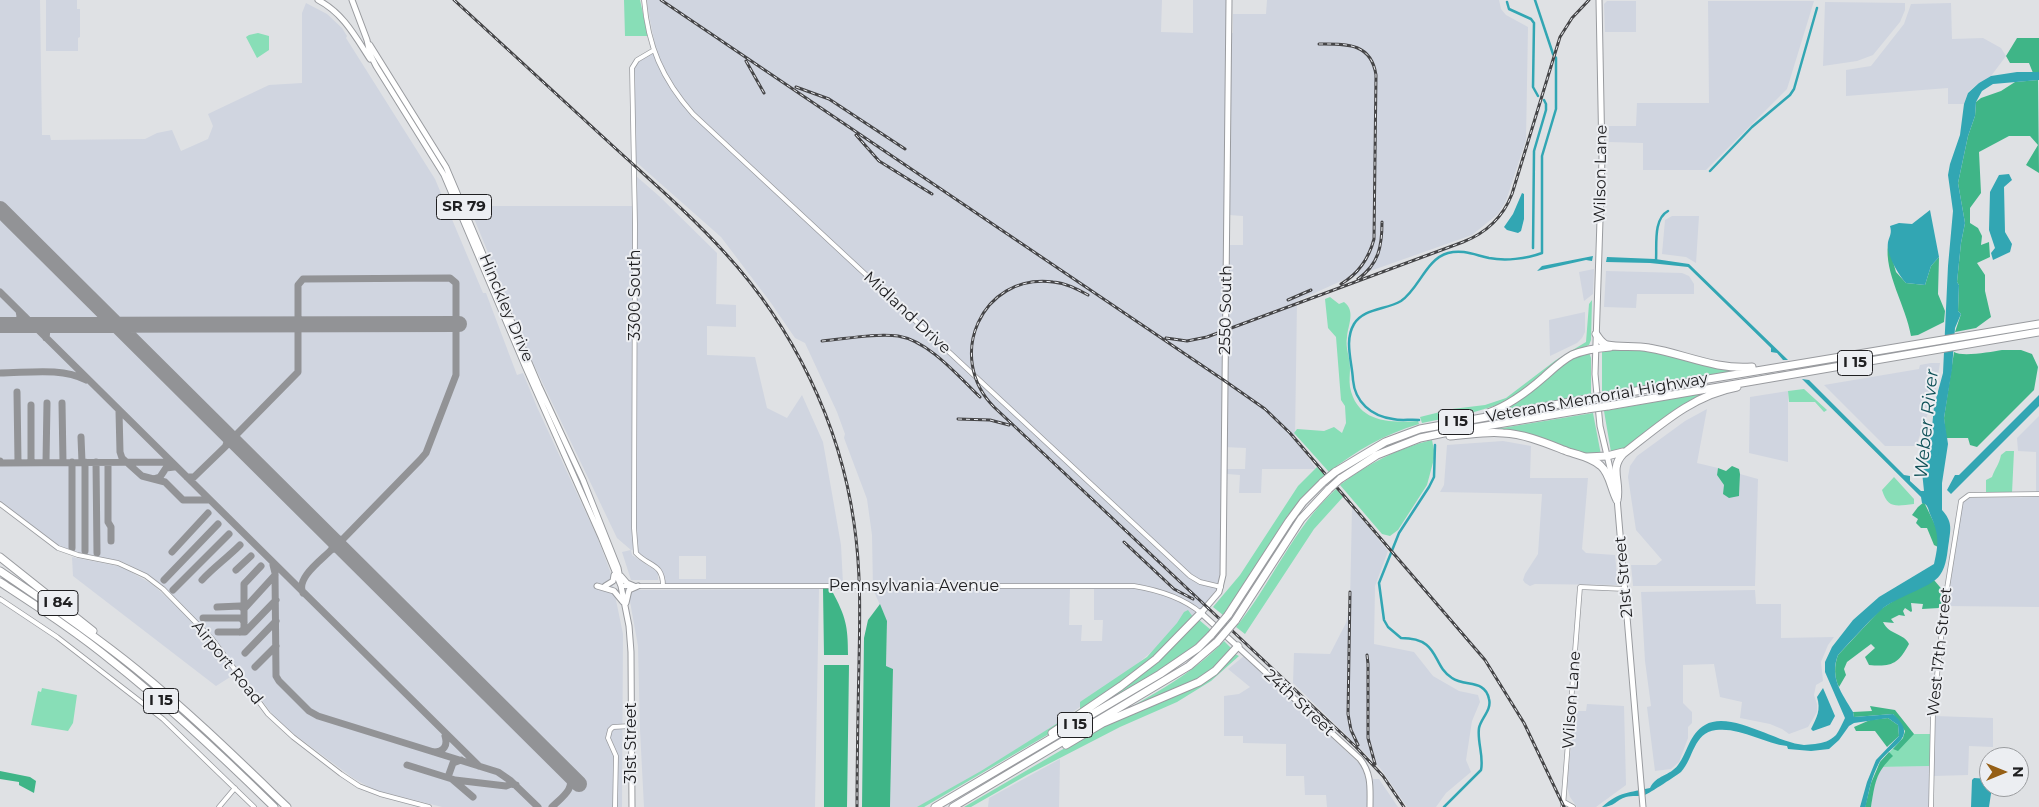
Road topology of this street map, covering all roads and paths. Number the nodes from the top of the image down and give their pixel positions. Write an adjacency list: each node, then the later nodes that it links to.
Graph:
1 (318, 0): 8 (main road)
2 (352, 0): 6 (main road, Hinckley Drive / SR 79)
3 (644, 0): 7 (street, Midland Drive)
4 (1228, 0): 37 (main road, 2550 South)
5 (1599, 0): 11 (main road, Wilson Lane)
6 (367, 40): 8 (main road, Hinckley Drive / SR 79); 30 (main road, Hinckley Drive / SR 79)
7 (654, 50): 36 (street, 3300 South); 37 (street, Midland Drive)
8 (381, 74): 30 (main road, Hinckley Drive / SR 79)
9 (2039, 324): 14 (highway, Veterans Memorial Highway / I 15)
10 (2039, 332): 13 (highway, Veterans Memorial Highway / I 15)
11 (1596, 334): 15 (highway); 17 (main road, Wilson Lane)
12 (2039, 336): 13 (highway)
13 (1986, 341): 14 (highway, Veterans Memorial Highway / I 15)
14 (1958, 342): 16 (highway, Veterans Memorial Highway / I 15)
15 (1617, 345): 17 (highway); 18 (highway)
16 (1937, 345): 18 (highway, Veterans Memorial Highway / I 15); 19 (highway, Veterans Memorial Highway / I 15)
17 (1596, 348): 20 (highway); 24 (main road, 21st Street)
18 (1805, 362): 20 (highway, Veterans Memorial Highway / I 15, bridge)
19 (1774, 377): 21 (highway, Veterans Memorial Highway / I 15, bridge); 22 (highway)
20 (1447, 423): 46 (highway, Veterans Memorial Highway / I 15, bridge)
21 (1420, 438): 23 (highway); 47 (highway, Veterans Memorial Highway / I 15, bridge)
22 (1628, 450): 24 (highway); 26 (highway)
23 (1579, 455): 24 (highway); 26 (highway)
24 (1607, 456): 26 (main road, 21st Street)
25 (2039, 494): 62 (street, West 17th Street)
26 (1617, 500): 38 (main road, 21st Street)
27 (0, 504): 54 (street, Airport Road)
28 (0, 556): 43 (highway, I 84)
29 (0, 572): 43 (highway, I 15)
30 (617, 573): 33 (main road); 34 (main road, Hinckley Drive / SR 79); 35 (main road)
31 (0, 582): 52 (highway, I 15)
32 (597, 586): 40 (main road)
33 (605, 586)
34 (620, 586): 35 (street, Pennsylvania Avenue); 40 (main road, Hinckley Drive / SR 79)
35 (636, 586): 36 (street, Pennsylvania Avenue); 40 (main road)
36 (662, 586): 41 (street, Pennsylvania Avenue, bridge)
37 (1221, 587): 41 (main road, 2550 South)
38 (1625, 589): 49 (street, Wilson Lane); 61 (main road, 21st Street)
39 (0, 599): 48 (street)
40 (625, 605): 44 (main road, Hinckley Drive / SR 79)
41 (1201, 613): 42 (main road, 24th Street); 46 (highway)
42 (1238, 646): 47 (highway); 59 (main road, 24th Street)
43 (114, 652): 53 (highway, I 15)
44 (631, 679): 45 (main road, 31st Street / SR 79)
45 (631, 726): 55 (street); 56 (main road, 31st Street / SR 79)
46 (1013, 761): 57 (highway, Veterans Memorial Highway / I 15)
47 (1019, 769): 58 (highway, Veterans Memorial Highway / I 15)
48 (235, 788): 50 (street); 51 (street)
49 (1564, 804): 60 (street, Wilson Lane)
50 (219, 807)
51 (254, 807)
52 (274, 807)
53 (287, 807)
54 (430, 807)
55 (615, 807)
56 (632, 807)
57 (935, 807)
58 (953, 807)
59 (1370, 807)
60 (1573, 807)
61 (1643, 807)
62 (1931, 807)

